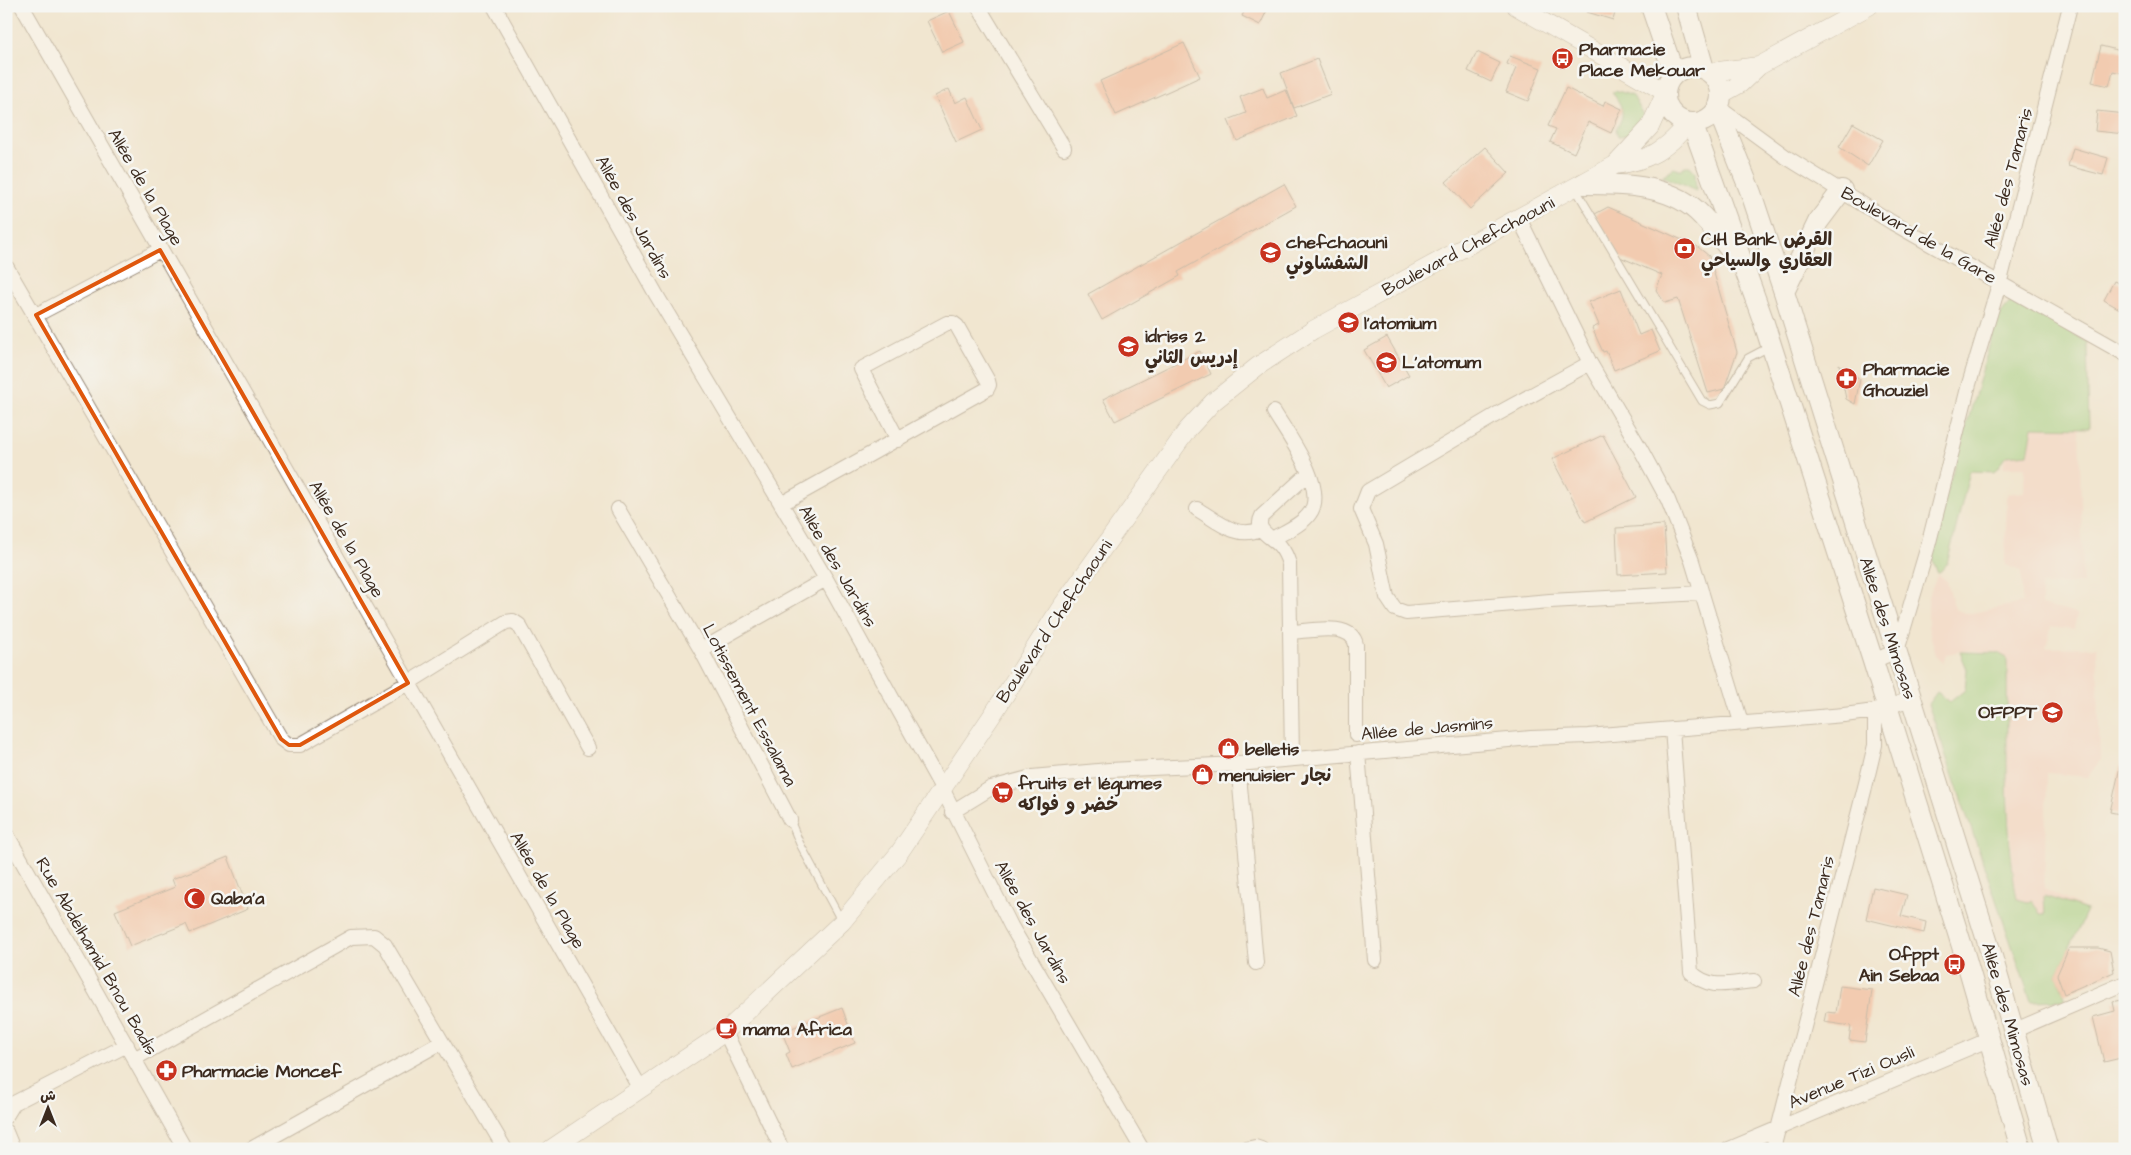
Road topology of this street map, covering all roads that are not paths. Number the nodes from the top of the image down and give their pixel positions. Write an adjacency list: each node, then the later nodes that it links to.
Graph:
1 (22, 6): 19 (street, Allée de la Plage)
2 (494, 6): 31 (street, Allée des Jardins)
3 (978, 6): 14 (street)
4 (1516, 6): 11 (street)
5 (1651, 6): 11 (main road)
6 (1686, 6): 10 (main road)
7 (1869, 6): 9 (street)
8 (2070, 6): 22 (street, Allée des Tamaris)
9 (1759, 66): 10 (street); 12 (street)
10 (1707, 70): 11 (main road); 12 (main road)
11 (1668, 87): 13 (main road); 15 (street, Boulevard Chefchaouni)
12 (1719, 104): 13 (main road); 17 (street, Boulevard de la Gare); 23 (main road, Allée des Mimosas)
13 (1690, 123): 15 (street, Boulevard Chefchaouni); 21 (main road, Allée des Mimosas)
14 (1064, 148)
15 (1615, 165): 16 (street, Boulevard Chefchaouni)
16 (1579, 186): 18 (street, Boulevard Chefchaouni); 21 (main road); 25 (lane)
17 (1842, 190): 22 (street, Boulevard de la Gare); 23 (main road)
18 (1518, 218): 27 (street); 52 (street, Boulevard Chefchaouni)
19 (160, 250): 24 (street); 42 (street, Allée de la Plage)
20 (6, 266): 24 (street)
21 (1744, 266): 25 (main road, Allée des Mimosas)
22 (2000, 281): 26 (street, Boulevard de la Gare); 40 (street, Allée des Tamaris)
23 (1784, 292): 40 (main road, Allée des Mimosas)
24 (36, 315): 42 (street)
25 (1772, 346): 41 (main road, Allée des Mimosas)
26 (2125, 354)
27 (1590, 363): 37 (street); 37 (street)
28 (1274, 412): 30 (street)
29 (898, 440): 29 (street); 31 (street)
30 (1308, 474): 34 (street); 35 (street)
31 (781, 504): 36 (street, Allée des Jardins)
32 (618, 508): 39 (street, Lotissement Essalama)
33 (1197, 508): 34 (street)
34 (1260, 529): 35 (street)
35 (1272, 539): 38 (street)
36 (826, 579): 39 (street); 52 (street, Allée des Jardins)
37 (1702, 593): 45 (street)
38 (1291, 632): 47 (street); 50 (street)
39 (701, 650): 54 (street, Lotissement Essalama)
40 (1897, 651): 41 (street); 43 (main road, Allée des Mimosas)
41 (1873, 661): 44 (main road, Allée des Mimosas)
42 (408, 683): 48 (street); 67 (street, Allée de la Plage)
43 (1911, 699): 44 (street, Allée de Jasmins); 61 (main road, Allée des Mimosas)
44 (1881, 708): 45 (street, Allée de Jasmins); 63 (main road, Allée des Mimosas); 69 (street, Allée des Tamaris)
45 (1741, 722): 46 (street, Allée de Jasmins)
46 (1672, 729): 49 (street, Allée de Jasmins); 59 (street)
47 (1356, 735)
48 (588, 748)
49 (1358, 753): 50 (street, Allée de Jasmins); 57 (street)
50 (1292, 759): 51 (street, Allée de Jasmins)
51 (1238, 764): 53 (street, Allée de Jasmins); 58 (street)
52 (943, 790): 53 (street, Allée des Jardins); 56 (street, Boulevard Chefchaouni)
53 (952, 812): 77 (street, Allée des Jardins)
54 (790, 820): 56 (lane, Lotissement Essalama)
55 (6, 833): 65 (street, Rue Abdelhamid Bnou Badis)
56 (842, 922): 62 (street, Boulevard Chefchaouni)
57 (1375, 960)
58 (1256, 963)
59 (1754, 981)
60 (2125, 982): 61 (street)
61 (2013, 1030): 83 (main road, Allée des Mimosas)
62 (725, 1032): 67 (street, Boulevard Chefchaouni); 76 (street)
63 (1988, 1040): 69 (street, Avenue Tizi Ousli); 82 (main road, Allée des Mimosas)
64 (442, 1042): 66 (street); 74 (street); 75 (street)
65 (127, 1045): 66 (street, Rue Abdelhamid Bnou Badis); 68 (street)
66 (134, 1059): 73 (street, Rue Abdelhamid Bnou Badis)
67 (640, 1089): 71 (street, Boulevard Chefchaouni)
68 (6, 1116)
69 (1779, 1128): 80 (street, Avenue Tizi Ousli); 81 (street, Allée des Tamaris)
70 (6, 1132): 72 (street)
71 (556, 1147)
72 (13, 1149)
73 (185, 1149)
74 (251, 1149)
75 (506, 1149)
76 (782, 1149)
77 (1142, 1149)
78 (1246, 1149): 79 (street)
79 (1261, 1149)
80 (1729, 1149)
81 (1773, 1149)
82 (2021, 1149)
83 (2048, 1149)

